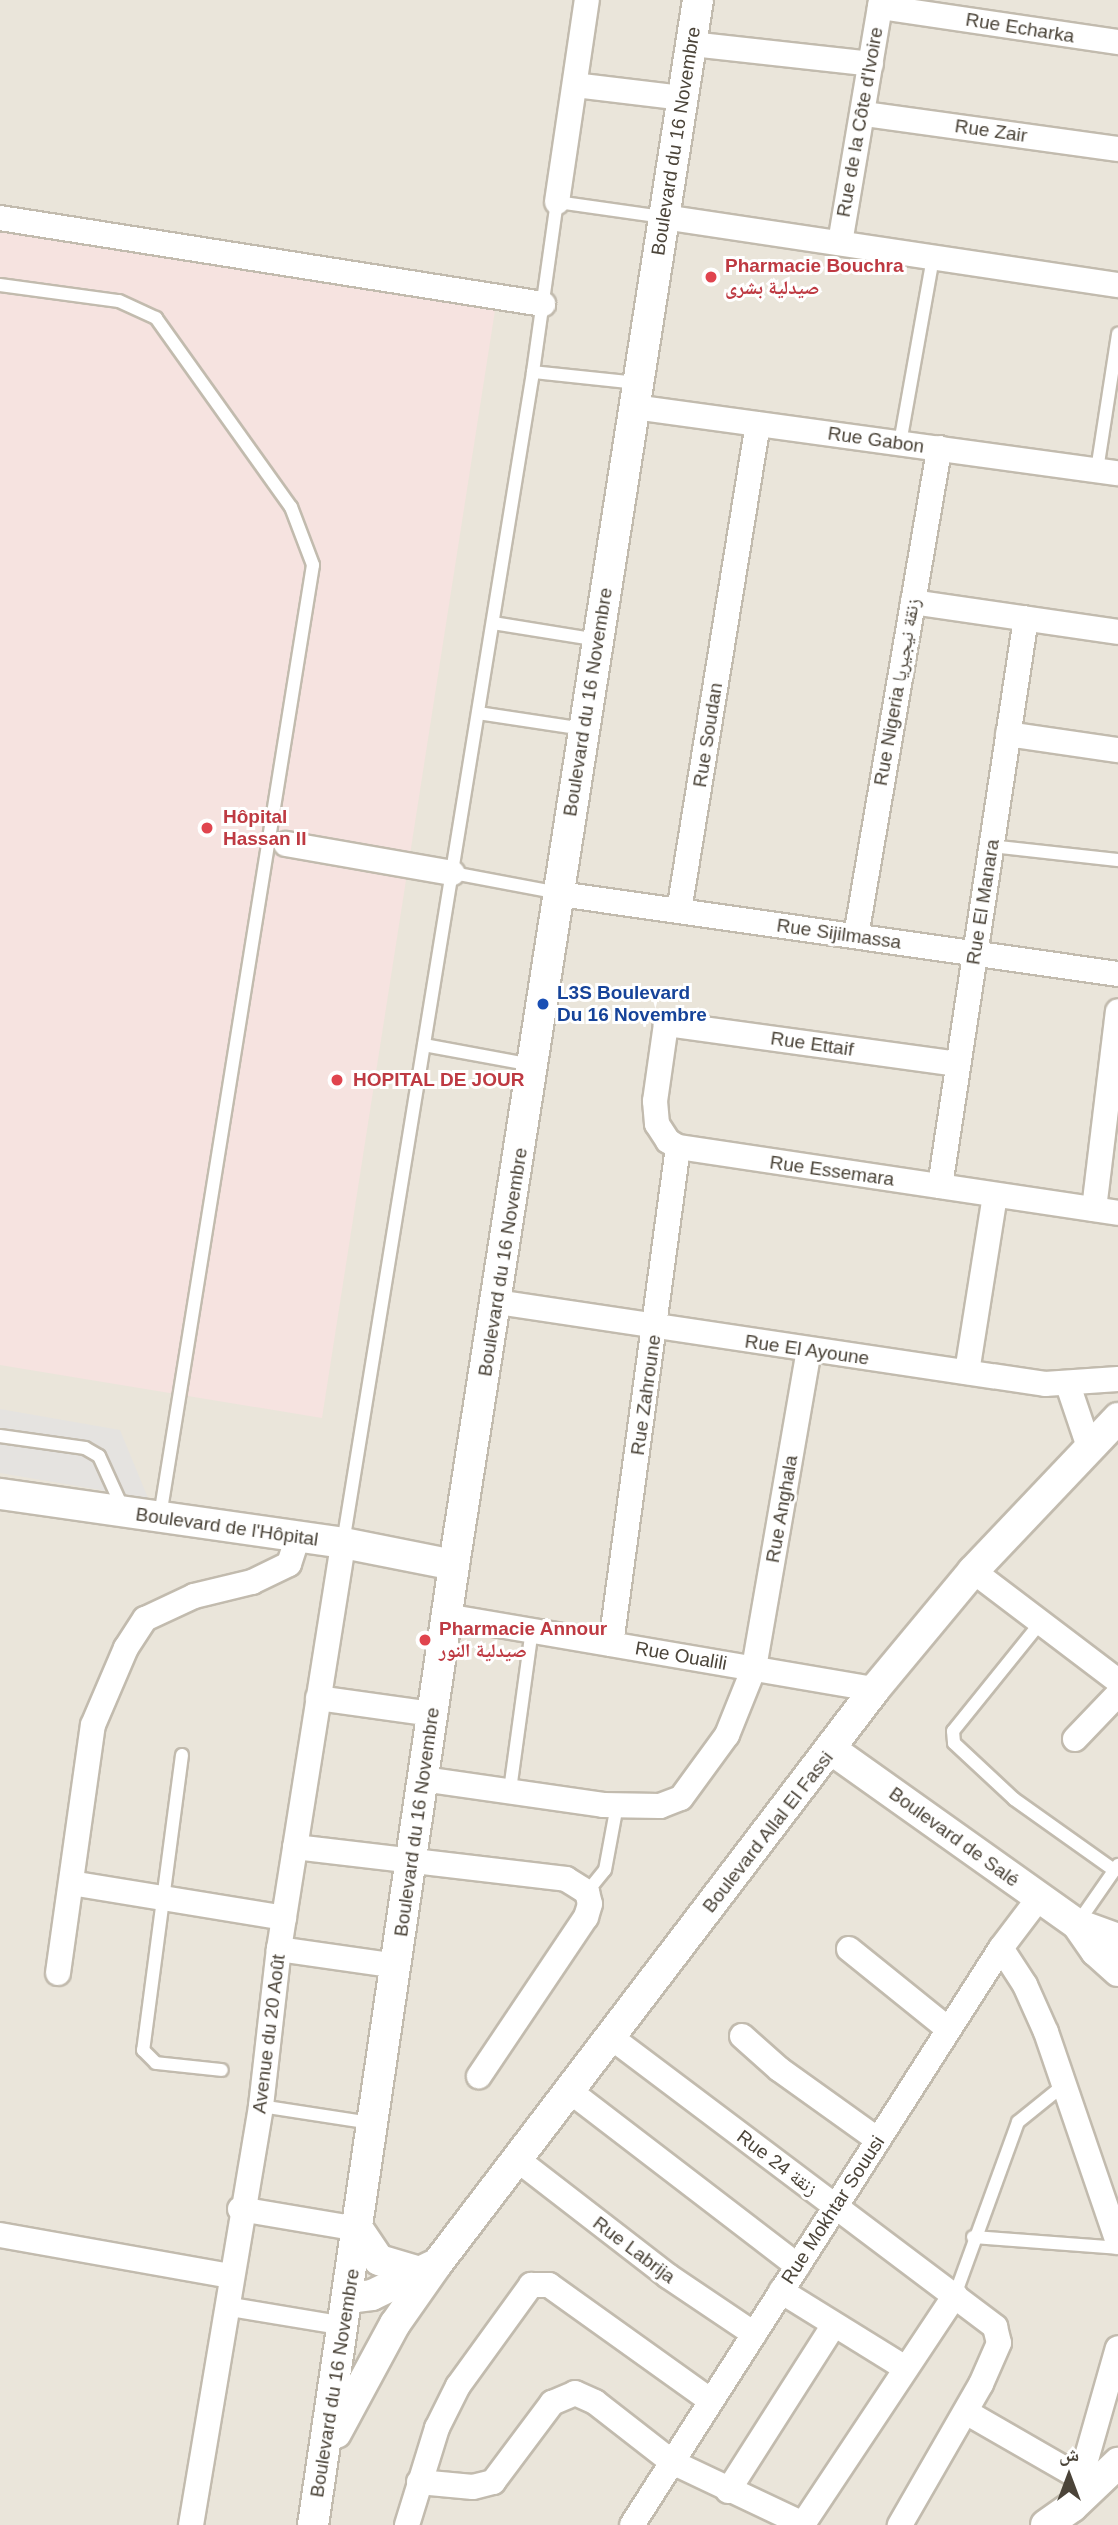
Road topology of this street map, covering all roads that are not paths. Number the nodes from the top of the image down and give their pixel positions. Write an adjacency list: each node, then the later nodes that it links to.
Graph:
1 (587, 0): 7 (street)
2 (698, 0): 5 (street, Boulevard du 16 Novembre)
3 (880, 3): 4 (street, Rue Echarka); 6 (street, Rue de la Côte d'Ivoire)
4 (1118, 42)
5 (691, 44): 6 (street); 8 (street, Boulevard du 16 Novembre)
6 (871, 64): 9 (street, Rue de la Côte d'Ivoire)
7 (575, 85): 8 (street); 11 (street)
8 (682, 98): 12 (street, Boulevard du 16 Novembre)
9 (865, 114): 10 (street, Rue Zair); 14 (street, Rue de la Côte d'Ivoire)
10 (1118, 149)
11 (557, 202): 12 (lane); 18 (lane)
12 (663, 217): 14 (street); 21 (street, Boulevard du 16 Novembre)
13 (0, 218): 18 (street)
14 (840, 243): 15 (street)
15 (933, 257): 17 (street); 23 (lane)
16 (0, 285): 63 (lane)
17 (1118, 285)
18 (543, 304): 20 (lane)
19 (1118, 334): 25 (lane)
20 (534, 372): 21 (lane); 28 (lane)
21 (636, 395): 22 (street, Rue Gabon); 30 (street, Boulevard du 16 Novembre)
22 (758, 424): 23 (street, Rue Gabon); 40 (street, Rue Soudan)
23 (900, 443): 24 (street, Rue Gabon)
24 (939, 449): 25 (street, Rue Gabon); 26 (street, Rue Nigeria زنقة نيجيريا)
25 (1108, 471)
26 (913, 602): 27 (street); 41 (street, Rue Nigeria زنقة نيجيريا)
27 (1026, 618): 29 (street); 33 (street, Rue El Manara)
28 (493, 623): 30 (lane); 31 (lane)
29 (1118, 632)
30 (598, 640): 32 (street, Boulevard du 16 Novembre)
31 (478, 713): 32 (lane); 38 (lane)
32 (584, 729): 39 (street, Boulevard du 16 Novembre)
33 (1008, 734): 34 (street); 36 (street, Rue El Manara)
34 (1118, 750)
35 (286, 844): 38 (street)
36 (991, 846): 37 (lane); 42 (street, Rue El Manara)
37 (1118, 860)
38 (453, 873): 39 (lane); 45 (lane)
39 (560, 894): 40 (street, Rue Sijilmassa); 47 (street, Boulevard du 16 Novembre)
40 (679, 911): 41 (street, Rue Sijilmassa)
41 (856, 936): 42 (street, Rue Sijilmassa)
42 (975, 953): 43 (street, Rue Sijilmassa); 46 (street, Rue El Manara)
43 (1118, 974)
44 (1118, 1011): 51 (street)
45 (424, 1045): 47 (lane); 65 (lane)
46 (958, 1064): 48 (street, Rue Ettaif); 49 (street, Rue El Manara)
47 (534, 1065): 52 (street, Boulevard du 16 Novembre)
48 (678, 1147): 49 (street, Rue Essemara); 53 (street, Rue Zahroune)
49 (940, 1186): 50 (street, Rue Essemara)
50 (995, 1196): 51 (street, Rue Essemara); 55 (street)
51 (1106, 1211)
52 (497, 1302): 53 (street, Rue El Ayoune); 66 (street, Boulevard du 16 Novembre)
53 (656, 1326): 54 (street, Rue El Ayoune); 71 (street, Rue Zahroune)
54 (809, 1350): 55 (street, Rue El Ayoune); 72 (street, Rue Anghala)
55 (967, 1372): 57 (street, Rue El Ayoune)
56 (1118, 1379): 57 (street, Rue El Ayoune)
57 (1068, 1385): 60 (street)
58 (1118, 1418): 60 (street, Boulevard Allal El Fassi)
59 (0, 1436): 62 (lane)
60 (1089, 1447): 67 (street, Boulevard Allal El Fassi)
61 (0, 1494): 62 (street, Boulevard de l'Hôpital)
62 (124, 1512): 63 (street, Boulevard de l'Hôpital)
63 (160, 1517): 64 (street, Boulevard de l'Hôpital)
64 (298, 1536): 65 (street, Boulevard de l'Hôpital); 87 (street)
65 (343, 1543): 66 (street, Boulevard de l'Hôpital); 76 (street, Avenue du 20 Août)
66 (454, 1565): 68 (street, Boulevard du 16 Novembre)
67 (973, 1571): 69 (street); 74 (street, Boulevard Allal El Fassi)
68 (446, 1616): 70 (street, Rue Oualili); 77 (street, Boulevard du 16 Novembre)
69 (1041, 1622): 73 (street); 86 (lane)
70 (532, 1630): 71 (street, Rue Oualili); 82 (lane)
71 (611, 1644): 72 (street, Rue Oualili)
72 (754, 1668): 74 (street, Rue Oualili); 83 (street, Rue Anghala)
73 (1118, 1681)
74 (875, 1689): 79 (street, Boulevard Allal El Fassi)
75 (1118, 1694): 78 (street)
76 (318, 1698): 77 (street); 84 (street, Avenue du 20 Août)
77 (432, 1714): 81 (street, Boulevard du 16 Novembre)
78 (1075, 1739)
79 (832, 1749): 90 (street, Boulevard de Salé); 102 (street, Boulevard Allal El Fassi)
80 (182, 1755): 89 (lane)
81 (423, 1779): 82 (street, Rue Anghala); 85 (street, Boulevard du 16 Novembre)
82 (510, 1790): 83 (street, Rue Anghala)
83 (617, 1805): 88 (lane)
84 (295, 1847): 85 (street); 91 (street, Avenue du 20 Août)
85 (412, 1860): 88 (street); 97 (street, Boulevard du 16 Novembre)
86 (1116, 1868): 92 (lane)
87 (71, 1883): 89 (street); 99 (street)
88 (587, 1892): 104 (street)
89 (160, 1897): 91 (street); 103 (lane)
90 (1039, 1898): 92 (street, Boulevard de Salé); 94 (street, Rue Mokhtar Souusi)
91 (284, 1918): 95 (street, Avenue du 20 Août)
92 (1077, 1924): 93 (street, Boulevard de Salé); 98 (street, Boulevard de Salé)
93 (1118, 1939)
94 (1001, 1948): 100 (street, Rue Mokhtar Souusi); 105 (street)
95 (279, 1949): 97 (street); 107 (street, Avenue du 20 Août)
96 (849, 1949): 100 (street)
97 (397, 1966): 108 (street, Boulevard du 16 Novembre)
98 (1118, 1970)
99 (58, 1973)
100 (948, 2029): 109 (street, Rue Mokhtar Souusi)
101 (742, 2036): 109 (street)
102 (612, 2038): 106 (street, Boulevard Allal El Fassi); 111 (street, Rue 24 زنقة)
103 (222, 2070)
104 (479, 2077)
105 (1065, 2084): 115 (lane); 116 (street)
106 (571, 2092): 110 (street, Boulevard Allal El Fassi); 118 (street)
107 (261, 2106): 108 (lane); 112 (street, Avenue du 20 Août)
108 (373, 2124): 113 (street, Boulevard du 16 Novembre)
109 (878, 2140): 111 (street, Rue Mokhtar Souusi)
110 (518, 2160): 119 (street, Boulevard Allal El Fassi); 127 (street, Rue Labrija)
111 (835, 2208): 118 (street, Rue Mokhtar Souusi); 122 (street, Rue 24 زنقة)
112 (240, 2209): 113 (street); 120 (street, Avenue du 20 Août)
113 (358, 2229): 119 (street); 124 (street, Boulevard du 16 Novembre)
114 (0, 2235): 120 (street)
115 (973, 2237): 117 (lane); 122 (lane)
116 (1118, 2242)
117 (1118, 2248)
118 (798, 2266): 121 (street, Rue Mokhtar Souusi)
119 (429, 2268): 124 (street, Boulevard Allal El Fassi); 125 (street, Boulevard Allal El Fassi)
120 (230, 2276): 123 (street, Avenue du 20 Août)
121 (781, 2291): 126 (street); 127 (street, Rue Mokhtar Souusi)
122 (955, 2295): 129 (street); 131 (street, Rue 24 زنقة)
123 (225, 2306): 124 (street); 139 (street, Avenue du 20 Août)
124 (346, 2312): 125 (street); 132 (street, Boulevard du 16 Novembre)
125 (395, 2324): 132 (street, Boulevard Allal El Fassi)
126 (833, 2326): 129 (street); 137 (street)
127 (754, 2334): 130 (street, Rue Mokhtar Souusi)
128 (1118, 2348): 138 (street)
129 (905, 2368): 143 (street)
130 (711, 2401): 133 (street, Rue Mokhtar Souusi); 135 (street)
131 (966, 2412): 138 (street); 144 (street)
132 (324, 2458): 140 (street, Boulevard du 16 Novembre)
133 (672, 2462): 135 (street); 137 (street); 142 (street, Rue Mokhtar Souusi)
134 (1118, 2463): 138 (street)
135 (419, 2482): 141 (street)
136 (1118, 2489): 138 (street)
137 (728, 2491): 143 (street)
138 (1076, 2500): 145 (street)
139 (191, 2525)
140 (313, 2525)
141 (407, 2525)
142 (632, 2525)
143 (804, 2525)
144 (900, 2525)
145 (1046, 2525)

